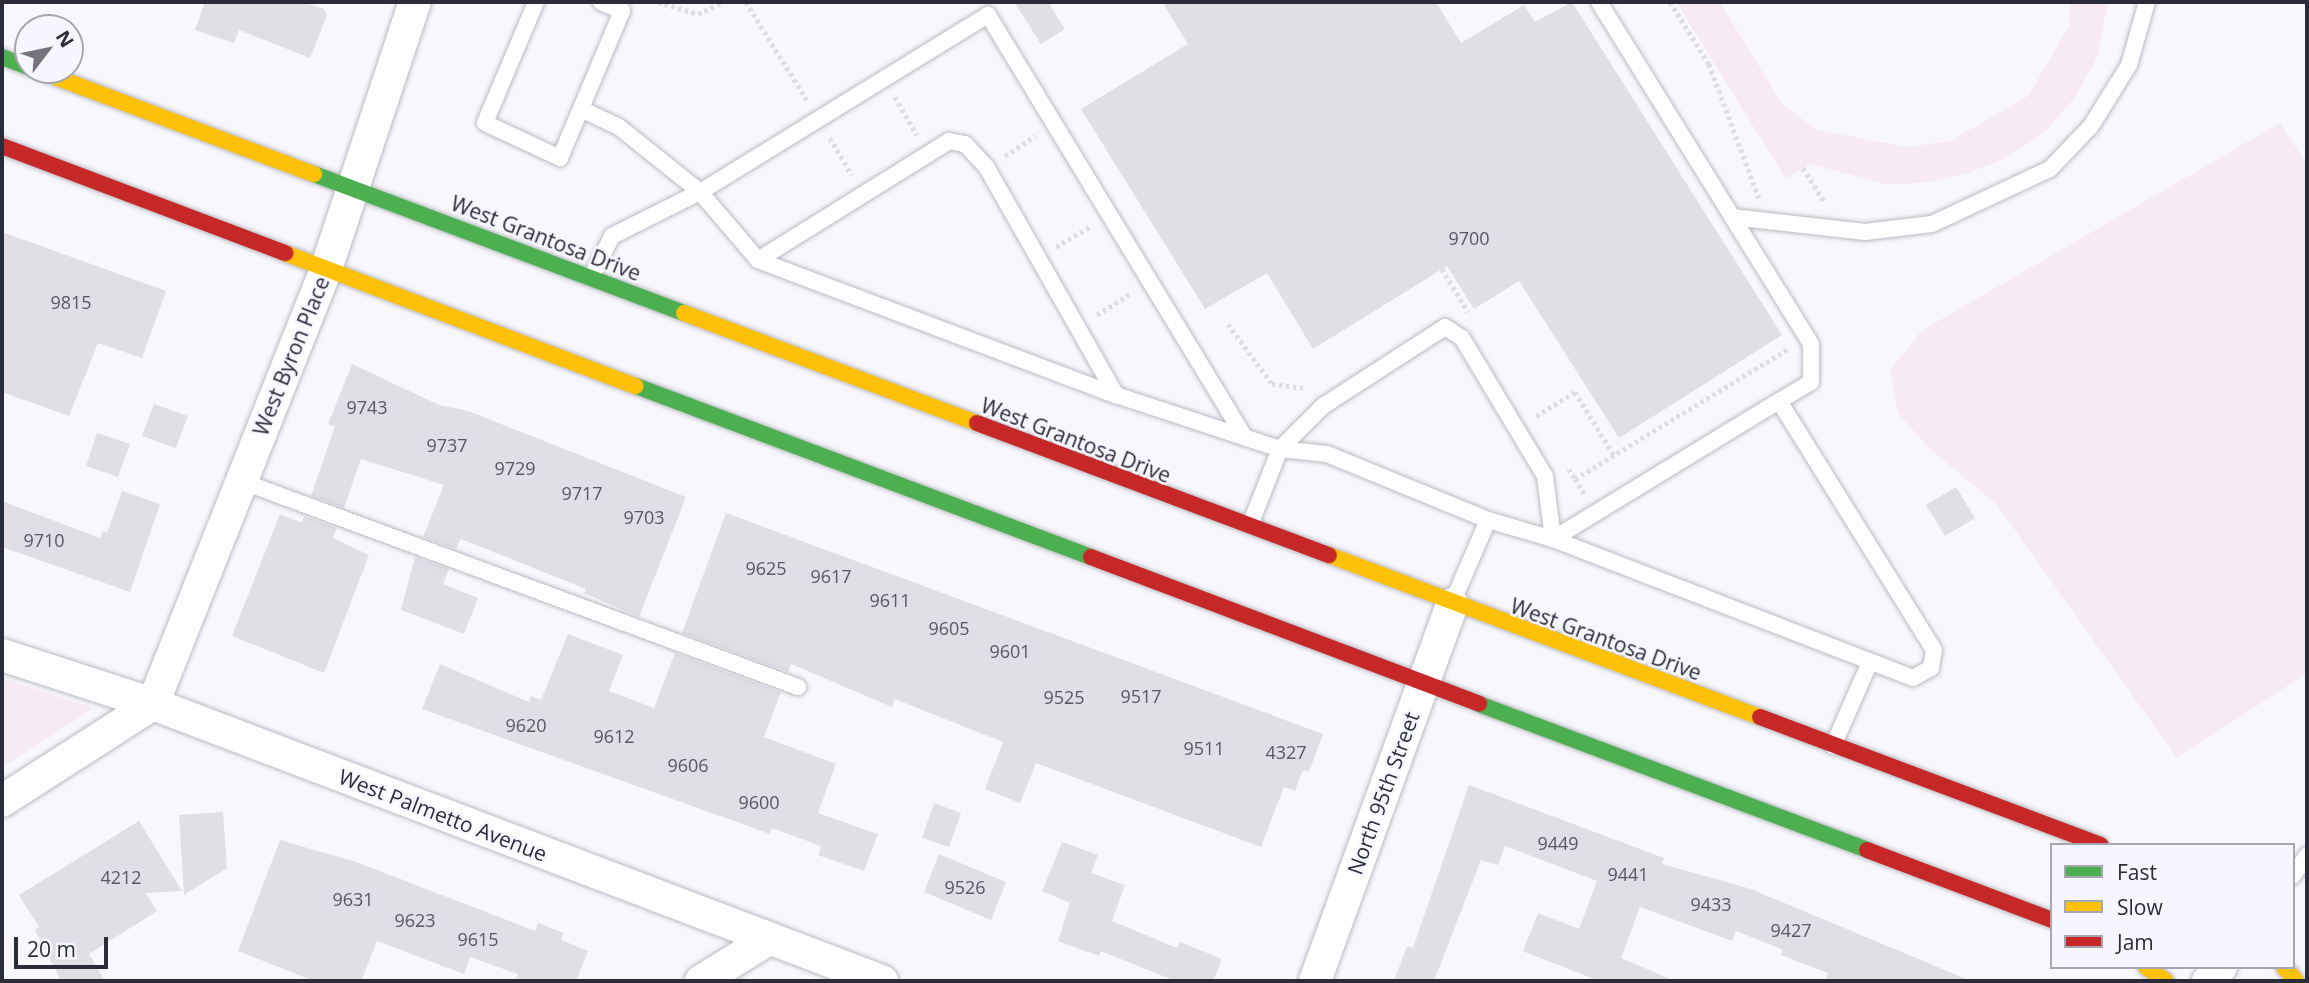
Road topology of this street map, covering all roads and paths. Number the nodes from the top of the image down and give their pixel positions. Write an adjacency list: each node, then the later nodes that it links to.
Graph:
1 (415, 2): 19 (street, West Byron Place)
2 (536, 2): 12 (lane)
3 (601, 2): 12 (lane)
4 (658, 2): 5 (path)
5 (723, 2)
6 (746, 2): 13 (path)
7 (1599, 2): 23 (lane)
8 (1670, 2): 24 (path)
9 (2147, 2): 25 (lane)
10 (883, 79): 13 (lane); 14 (lane); 16 (path)
11 (75, 84): 19 (street, West Grantosa Drive)
12 (581, 109): 20 (lane)
13 (819, 119): 20 (lane); 21 (path)
14 (1054, 124): 17 (path); 22 (lane)
15 (2, 146): 28 (street)
16 (928, 154): 17 (lane); 21 (lane)
17 (987, 168): 26 (lane)
18 (1804, 168): 25 (path)
19 (354, 188): 28 (street, West Byron Place); 30 (street, West Grantosa Drive)
20 (700, 192): 27 (lane); 30 (lane)
21 (863, 194): 27 (lane)
22 (1109, 215): 26 (path); 31 (lane)
23 (1732, 217): 24 (lane); 37 (lane)
24 (1768, 222): 25 (lane)
25 (1840, 230)
26 (1038, 258): 36 (lane)
27 (758, 260): 39 (lane)
28 (327, 269): 48 (street, West Byron Place); 55 (street)
29 (1442, 269): 32 (path)
30 (592, 278): 50 (street, West Grantosa Drive)
31 (1150, 282): 36 (path); 44 (lane)
32 (1460, 298): 33 (path); 34 (path)
33 (1449, 305)
34 (1474, 320)
35 (1228, 324): 38 (path)
36 (1078, 327): 39 (lane)
37 (1807, 338): 40 (lane); 46 (path)
38 (1314, 387)
39 (1116, 395): 44 (lane)
40 (1779, 401): 51 (lane); 54 (lane)
41 (1529, 406): 42 (path)
42 (1536, 416): 43 (path); 46 (path)
43 (1542, 427)
44 (1244, 436): 45 (lane)
45 (1280, 449): 49 (lane); 50 (lane); 51 (lane)
46 (1614, 455): 47 (path)
47 (1562, 458)
48 (241, 481): 56 (lane); 57 (street, West Byron Place)
49 (1488, 520): 51 (lane); 52 (lane)
50 (1249, 528): 52 (street, West Grantosa Drive)
51 (1553, 539): 54 (lane)
52 (1452, 604): 55 (street, North 95th Street); 58 (street, West Grantosa Drive)
53 (2, 655): 57 (street, West Palmetto Avenue)
54 (1870, 662): 58 (lane)
55 (1422, 684): 63 (street); 68 (street, North 95th Street)
56 (798, 687)
57 (153, 704): 59 (street); 64 (street, West Palmetto Avenue)
58 (1833, 746): 60 (street, West Grantosa Drive)
59 (2, 801)
60 (2096, 843)
61 (2307, 855): 62 (lane)
62 (2295, 873)
63 (2050, 919)
64 (769, 939): 66 (street); 67 (street, West Palmetto Avenue)
65 (2149, 969): 69 (street)
66 (701, 981)
67 (882, 981)
68 (1315, 981)
69 (2166, 981)

